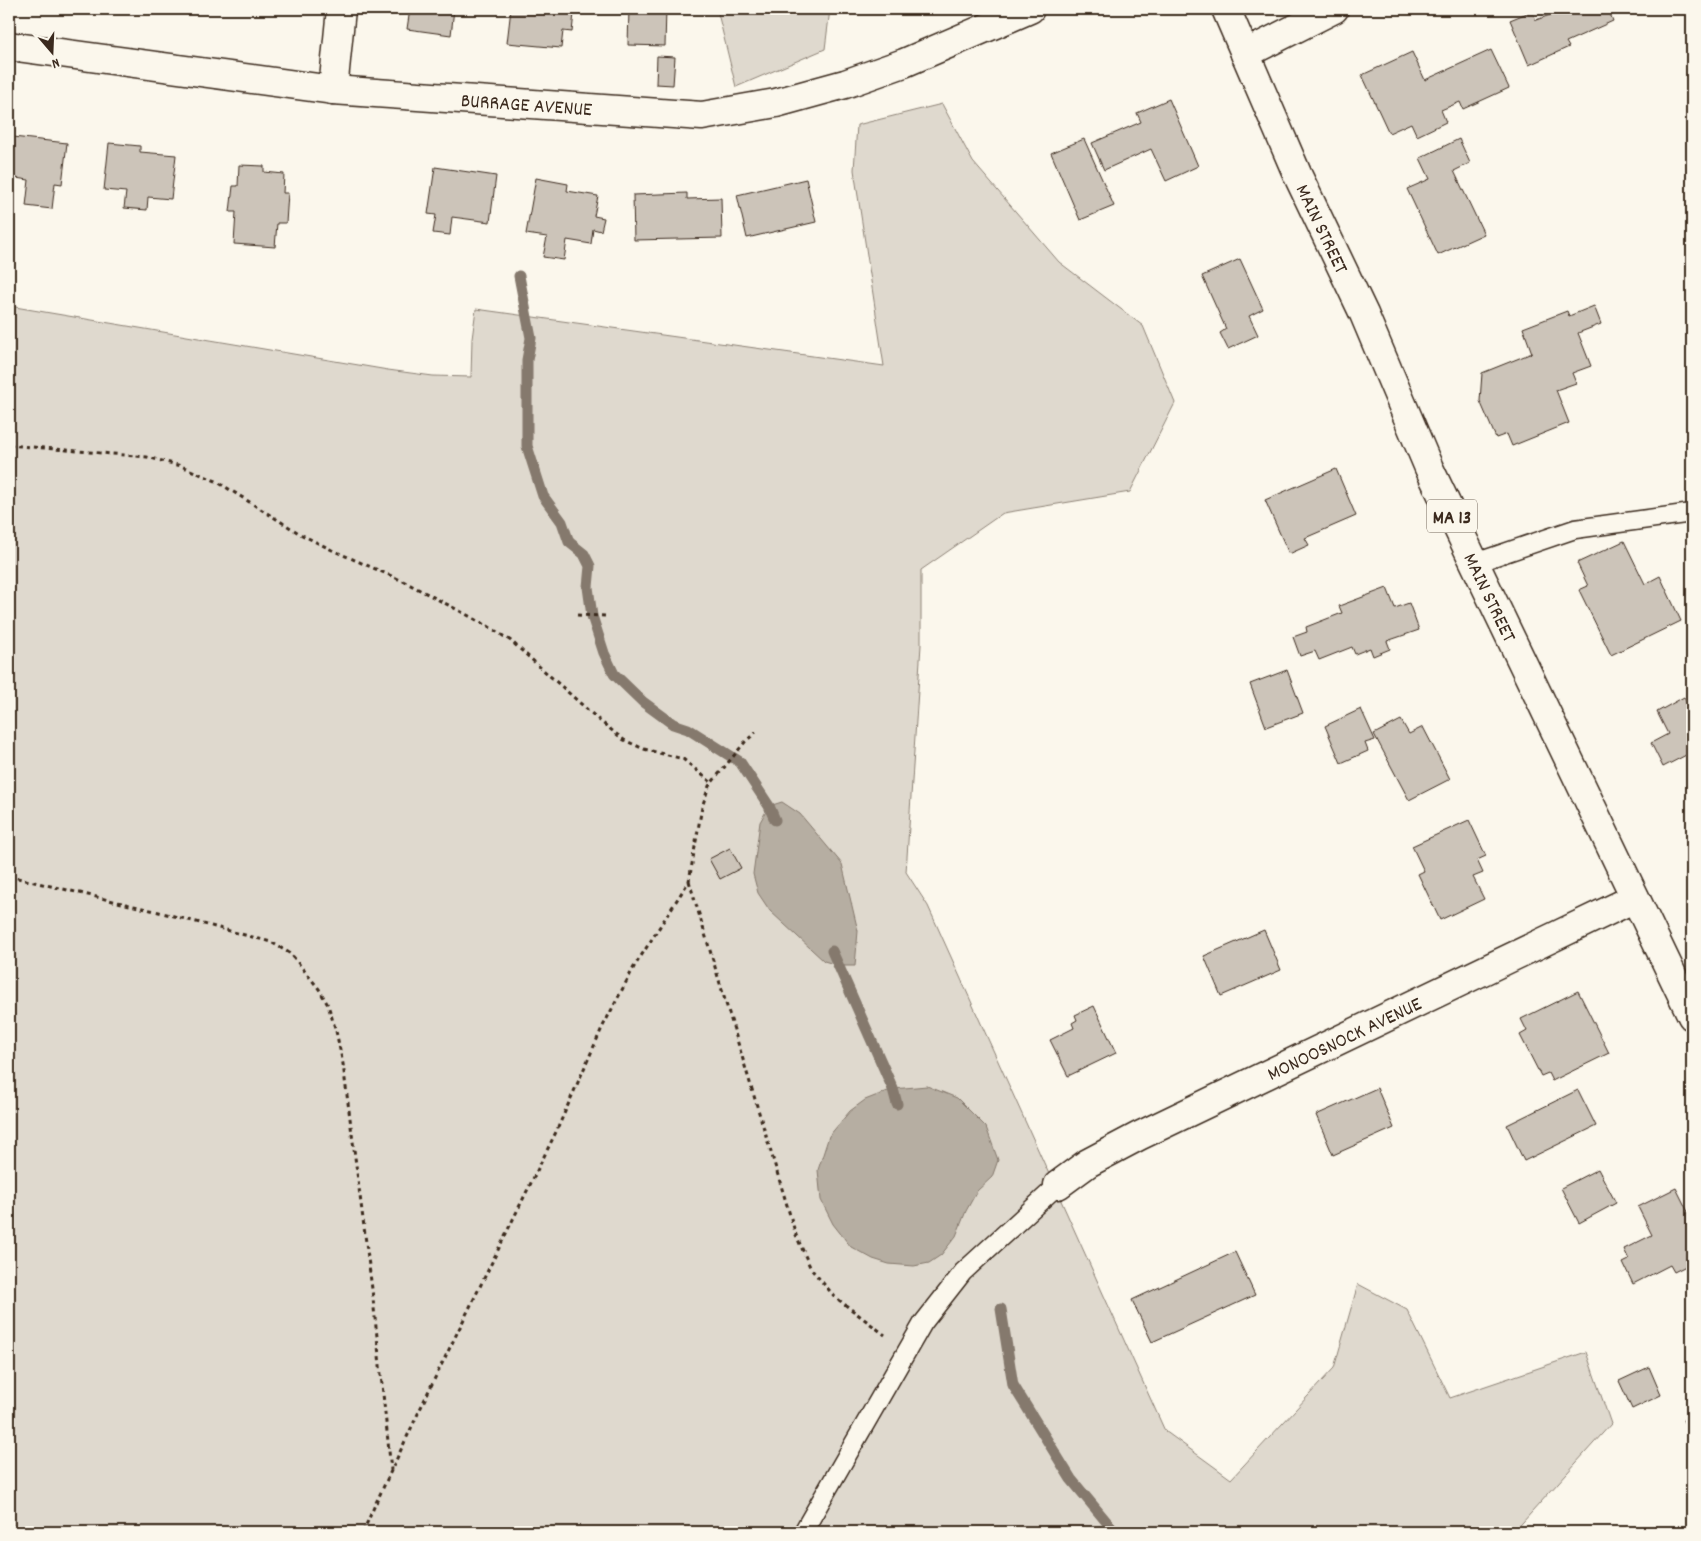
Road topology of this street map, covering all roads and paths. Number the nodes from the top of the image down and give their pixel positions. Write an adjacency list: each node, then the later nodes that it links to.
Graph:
1 (341, 9): 7 (street)
2 (1030, 9): 7 (street, BURRAGE AVENUE)
3 (1226, 9): 6 (street, MAIN STREET / MA 13)
4 (1334, 9): 6 (street)
5 (9, 46): 7 (street, BURRAGE AVENUE)
6 (1245, 54): 10 (street, MAIN STREET / MA 13)
7 (333, 90)
8 (9, 445): 14 (path)
9 (1692, 513): 10 (lane)
10 (1475, 563): 17 (street, MAIN STREET / MA 13)
11 (577, 615): 12 (path)
12 (608, 616)
13 (756, 732): 14 (path)
14 (712, 782): 16 (path)
15 (9, 876): 21 (path)
16 (689, 881): 20 (path); 21 (path)
17 (1634, 898): 18 (street, MAIN STREET / MA 13); 19 (street, MONOOSNOCK AVENUE)
18 (1692, 1016)
19 (1058, 1184): 20 (lane)
20 (907, 1351): 23 (lane)
21 (391, 1470): 22 (path)
22 (363, 1532)
23 (803, 1532)

